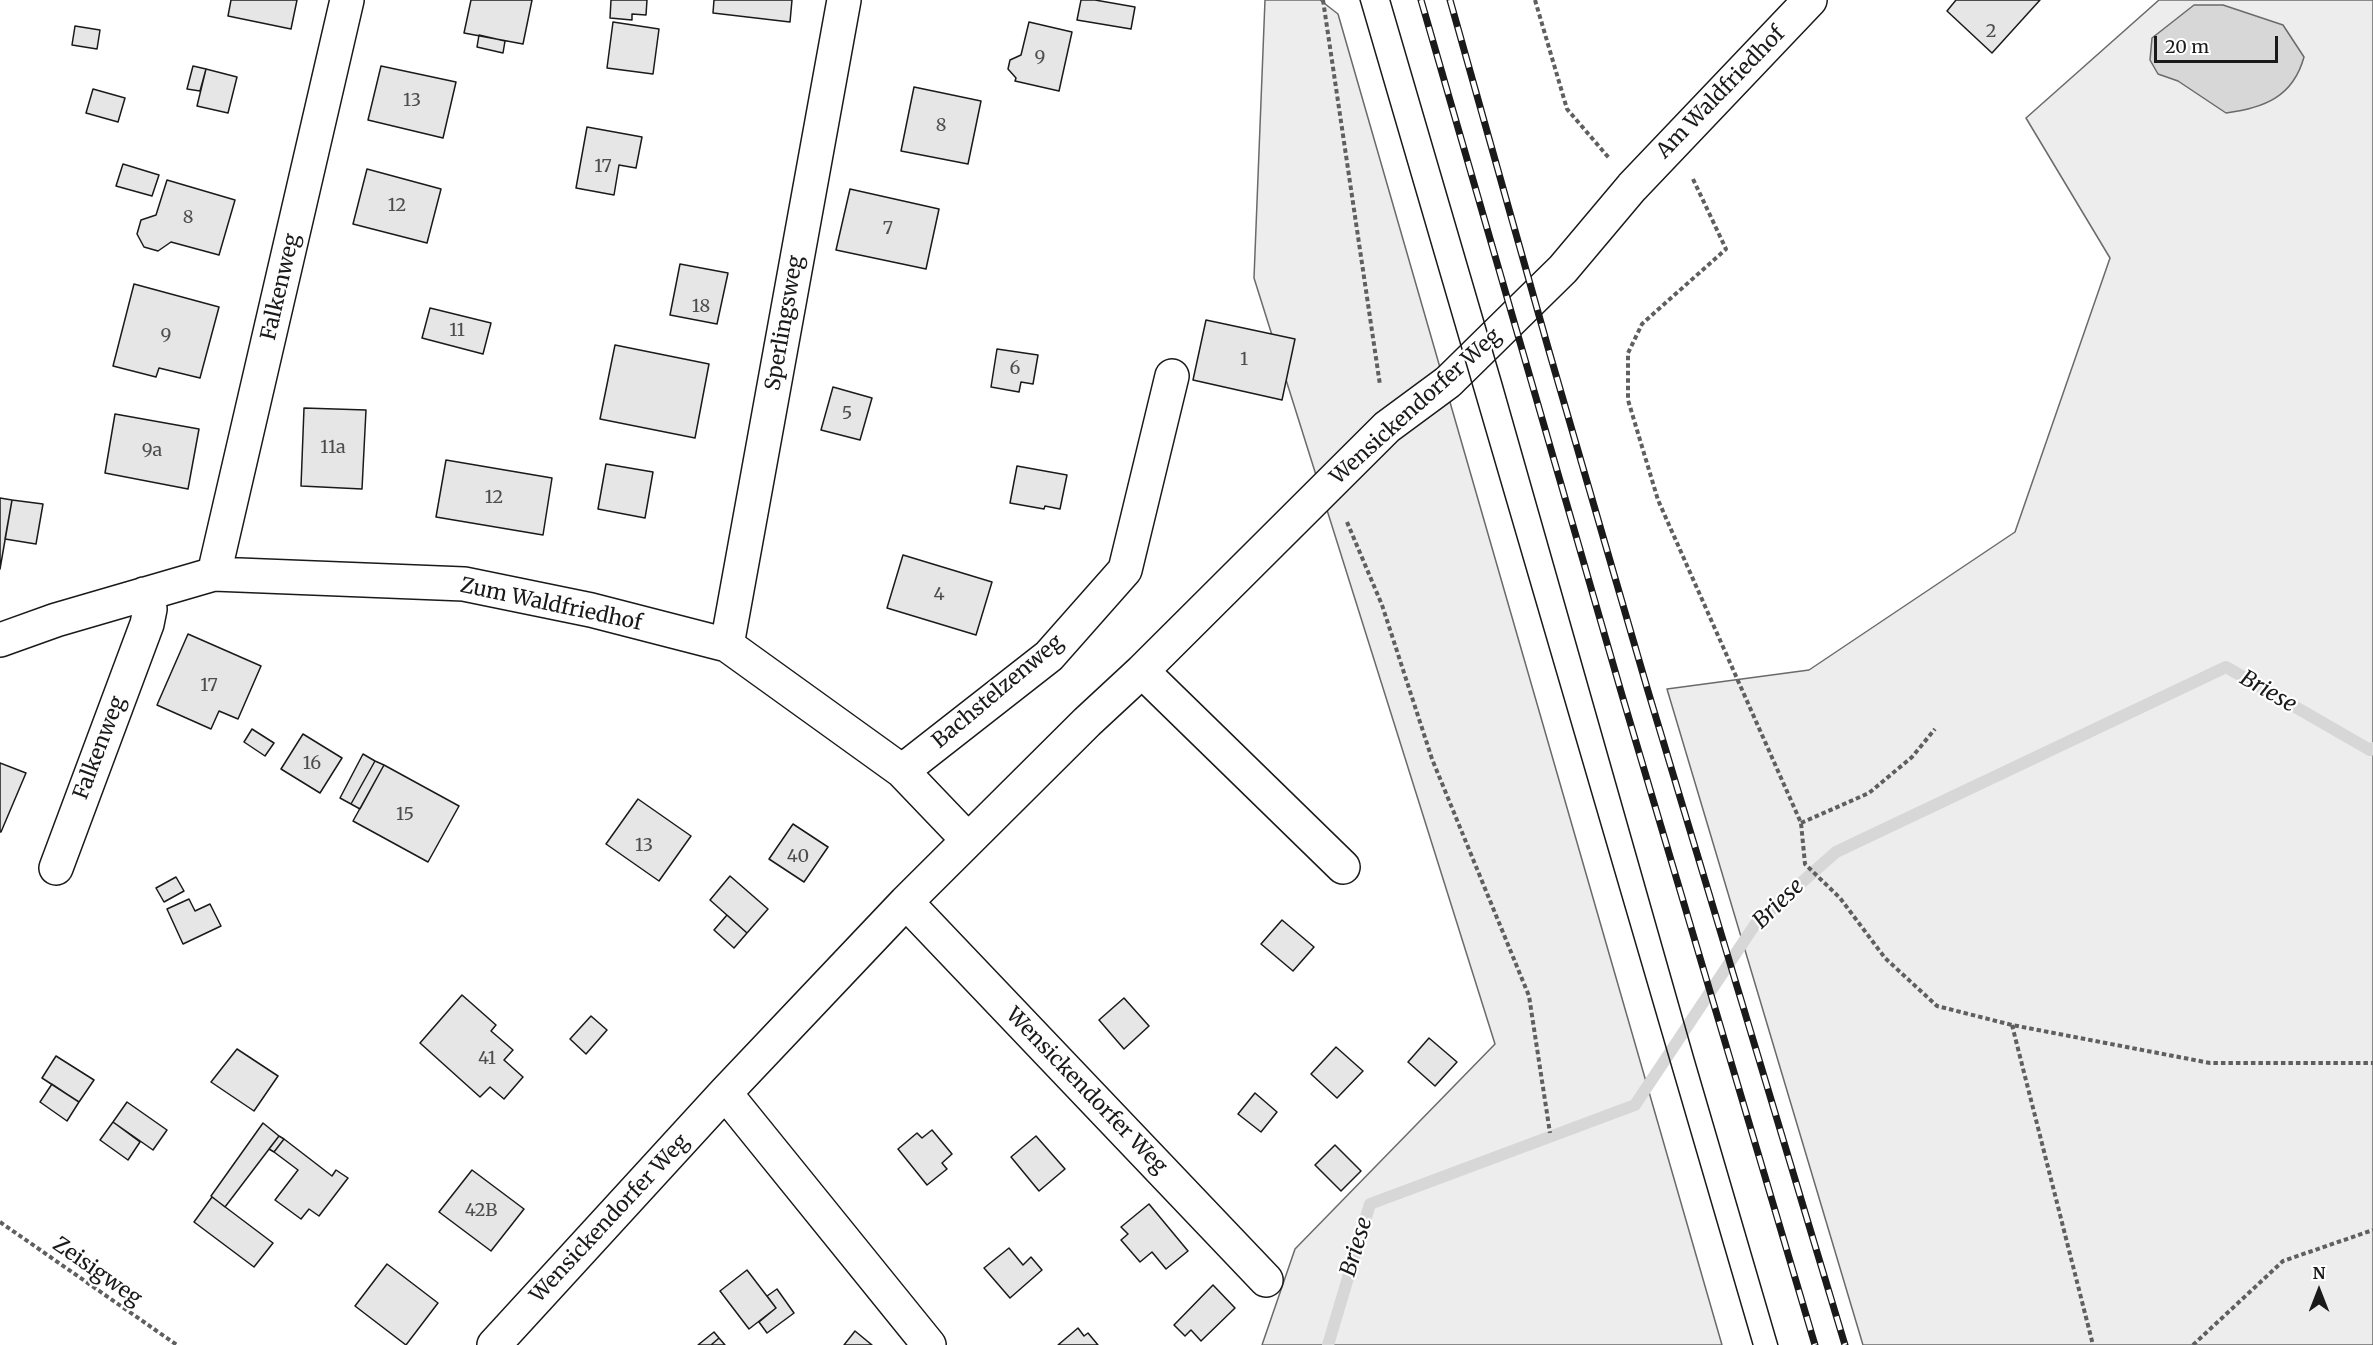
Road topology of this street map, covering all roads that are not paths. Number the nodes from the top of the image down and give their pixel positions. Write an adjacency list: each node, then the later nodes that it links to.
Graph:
1 (347, 0): 6 (street, Falkenweg)
2 (844, 0): 9 (street, Sperlingsweg)
3 (1810, 0): 4 (street, Am Waldfriedhof)
4 (1632, 186): 10 (street, Wensickendorfer Weg)
5 (1172, 376): 11 (street, Bachstelzenweg)
6 (214, 574): 7 (street, Zum Waldfriedhof); 9 (street, Zum Waldfriedhof)
7 (144, 594): 8 (street, Zum Waldfriedhof); 14 (street, Falkenweg)
8 (0, 640)
9 (727, 645): 11 (street, Zum Waldfriedhof)
10 (1142, 671): 12 (street, Wensickendorfer Weg); 13 (street)
11 (902, 771): 12 (street, Zum Waldfriedhof)
12 (968, 840): 15 (street, Wensickendorfer Weg)
13 (1343, 867)
14 (56, 868)
15 (906, 902): 16 (street, Wensickendorfer Weg); 17 (street, Wensickendorfer Weg)
16 (725, 1093): 18 (street, Wensickendorfer Weg); 19 (street)
17 (1266, 1280)
18 (494, 1345)
19 (929, 1345)

